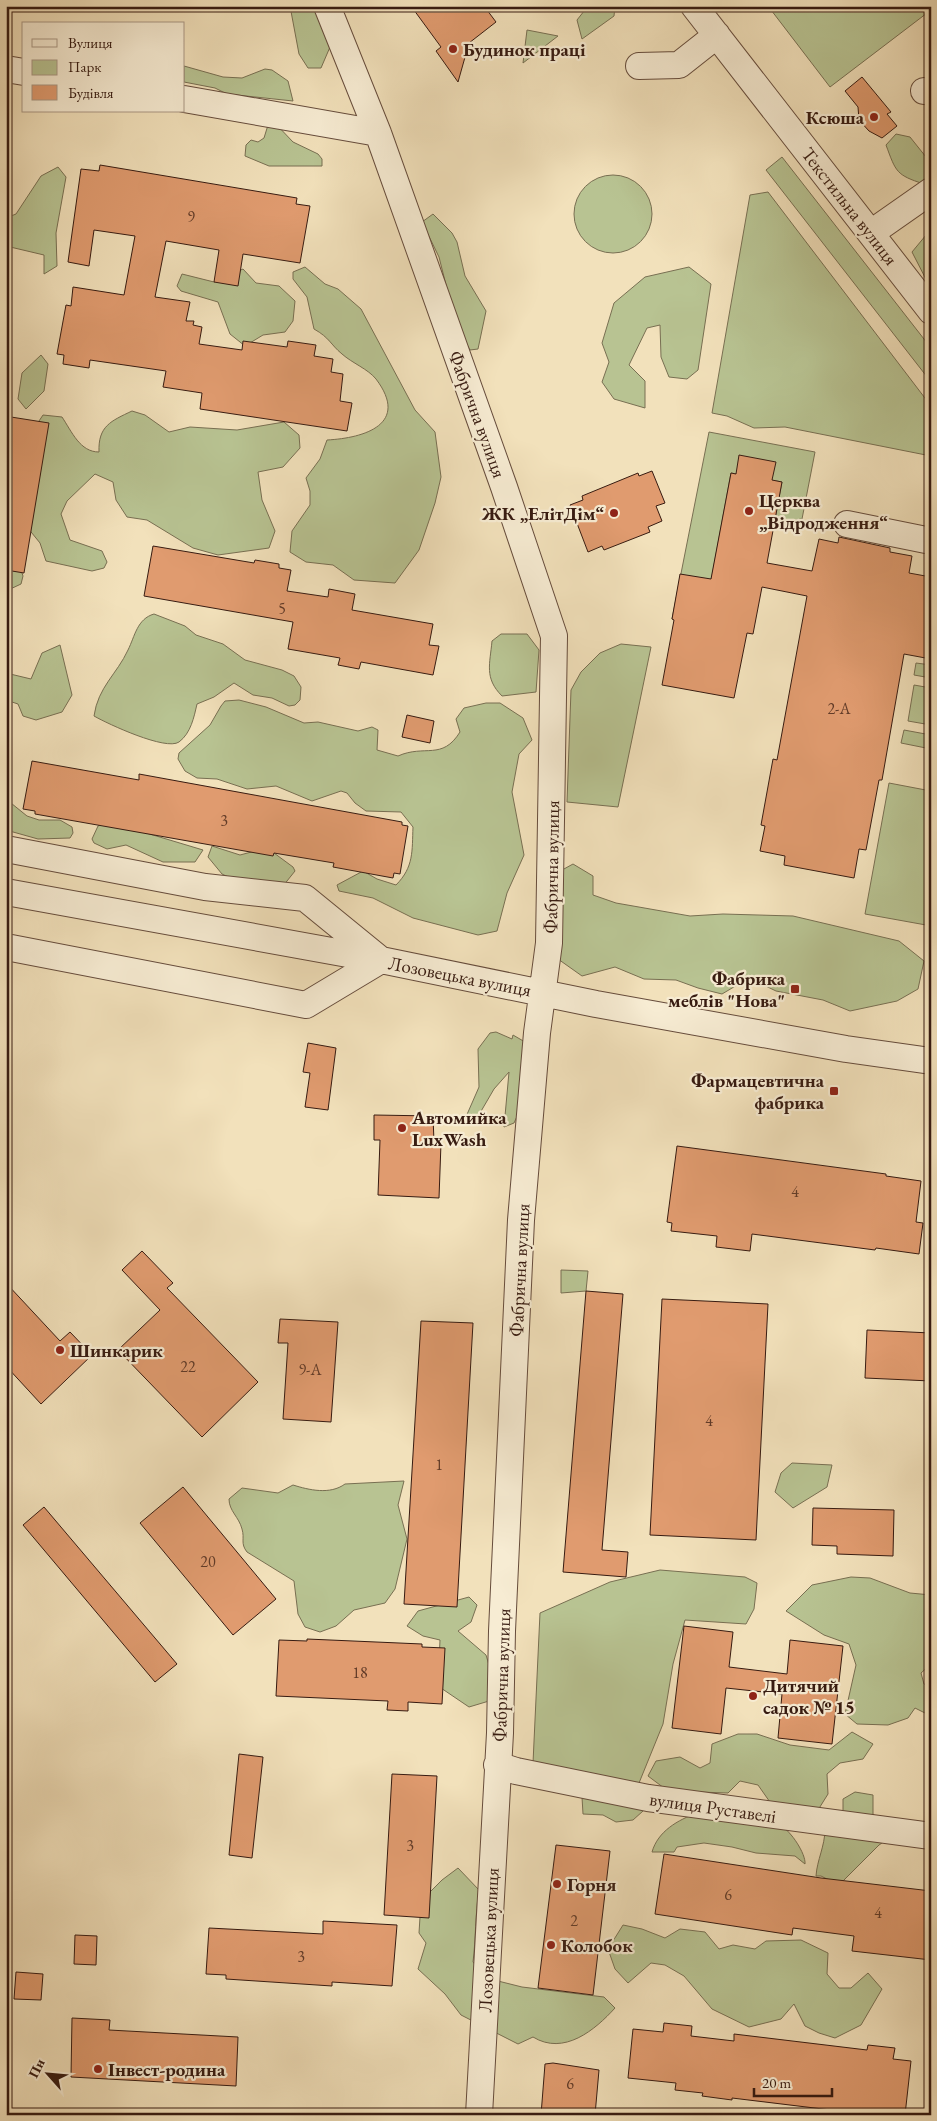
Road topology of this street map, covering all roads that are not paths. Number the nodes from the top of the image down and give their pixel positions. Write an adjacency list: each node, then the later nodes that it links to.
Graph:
1 (327, 6): 8 (street, Фабрична вулиця)
2 (694, 6): 3 (street, Текстильна вулиця)
3 (717, 35): 4 (street); 10 (street, Текстильна вулиця)
4 (639, 66)
5 (6, 69): 6 (street)
6 (22, 72)
7 (185, 99): 8 (street)
8 (378, 133): 18 (street, Фабрична вулиця)
9 (931, 191): 10 (street)
10 (871, 233): 11 (street, Текстильна вулиця)
11 (931, 311)
12 (847, 524): 13 (street)
13 (931, 542)
14 (6, 849): 17 (street)
15 (6, 892): 17 (street, Лозовецька вулиця)
16 (6, 947): 17 (street)
17 (381, 960): 18 (street, Лозовецька вулиця)
18 (544, 993): 19 (street, Лозовецька вулиця); 20 (street, Фабрична вулиця)
19 (925, 1057)
20 (497, 1765): 21 (street, вулиця Руставелі); 22 (street, Лозовецька вулиця)
21 (931, 1836)
22 (479, 2115)

